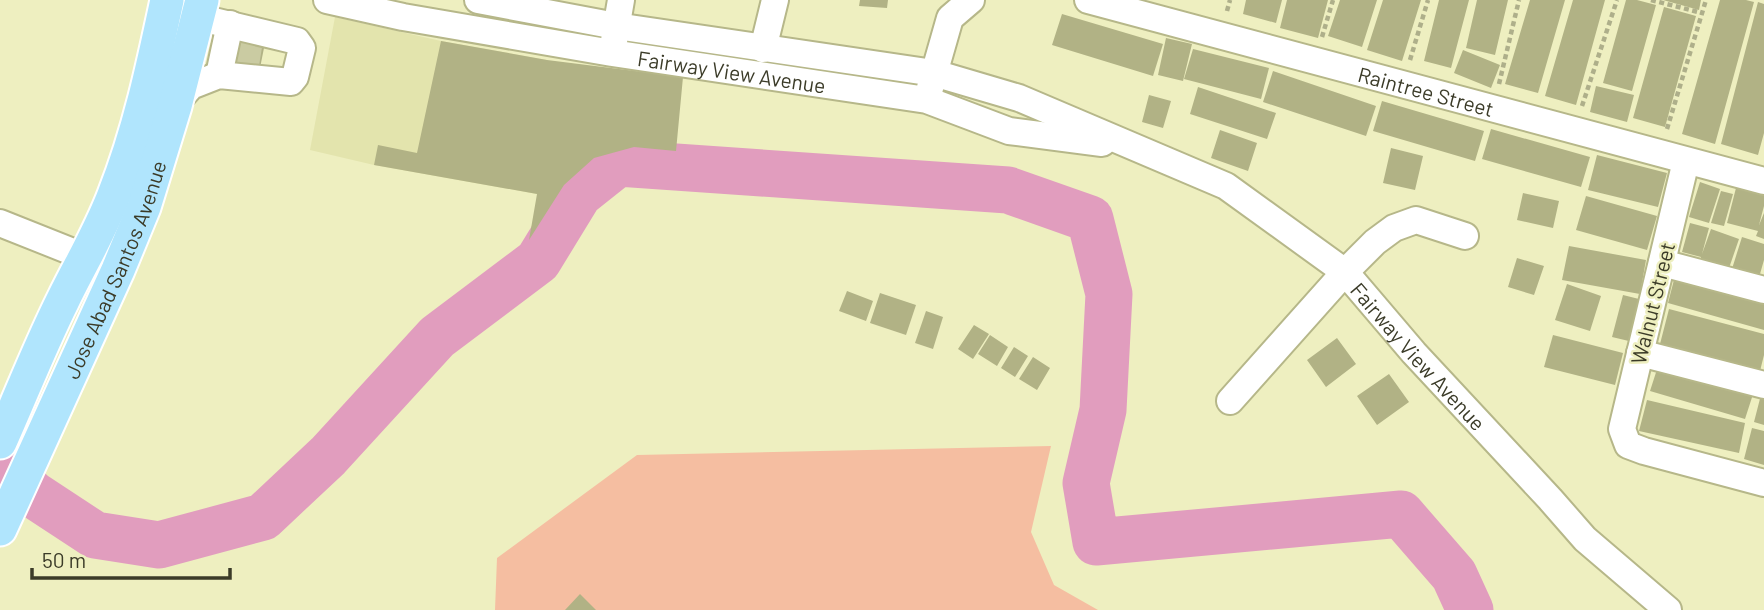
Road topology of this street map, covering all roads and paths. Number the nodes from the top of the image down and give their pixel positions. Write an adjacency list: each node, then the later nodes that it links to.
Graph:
1 (327, 0): 15 (street, Fairway View Avenue)
2 (478, 0): 17 (street, Fairway View Avenue)
3 (621, 0): 17 (street)
4 (775, 0): 18 (street)
5 (971, 0): 21 (street)
6 (1088, 0): 20 (street, Raintree Street)
7 (1333, 0): 20 (path)
8 (1428, 0): 22 (path)
9 (1519, 0): 25 (path)
10 (1617, 0): 26 (path)
11 (1651, 0): 16 (path)
12 (1706, 0): 16 (path)
13 (166, 5): 14 (street); 24 (main road, Jose Abad Santos Avenue)
14 (200, 9): 24 (main road, Jose Abad Santos Avenue); 24 (street)
15 (405, 9): 19 (street, Fairway View Avenue)
16 (1702, 13): 28 (path)
17 (616, 26): 18 (street, Fairway View Avenue); 19 (street)
18 (763, 49): 21 (street, Fairway View Avenue)
19 (612, 53): 23 (street, Fairway View Avenue)
20 (1315, 61): 22 (street, Raintree Street)
21 (934, 73): 23 (street); 27 (street, Fairway View Avenue)
22 (1403, 84): 25 (street, Raintree Street)
23 (928, 100): 27 (street, Fairway View Avenue)
24 (160, 102): 33 (main road, Jose Abad Santos Avenue); 35 (main road, Jose Abad Santos Avenue)
25 (1493, 108): 26 (street, Raintree Street)
26 (1574, 130): 28 (street, Raintree Street)
27 (1135, 148): 36 (street, Fairway View Avenue)
28 (1660, 153): 29 (street, Raintree Street)
29 (1686, 161): 30 (street, Raintree Street); 34 (street, Walnut Street)
30 (1764, 181)
31 (0, 223): 33 (street)
32 (1465, 236): 36 (street)
33 (87, 257): 35 (street); 41 (main road, Jose Abad Santos Avenue)
34 (1662, 263): 37 (street); 38 (street, Walnut Street)
35 (118, 270): 43 (main road, Jose Abad Santos Avenue)
36 (1345, 272): 40 (street); 44 (street, Fairway View Avenue)
37 (1764, 289)
38 (1640, 352): 39 (street); 42 (street, Walnut Street)
39 (1764, 385)
40 (1230, 401)
41 (0, 442)
42 (1764, 483)
43 (0, 529)
44 (1668, 610)

